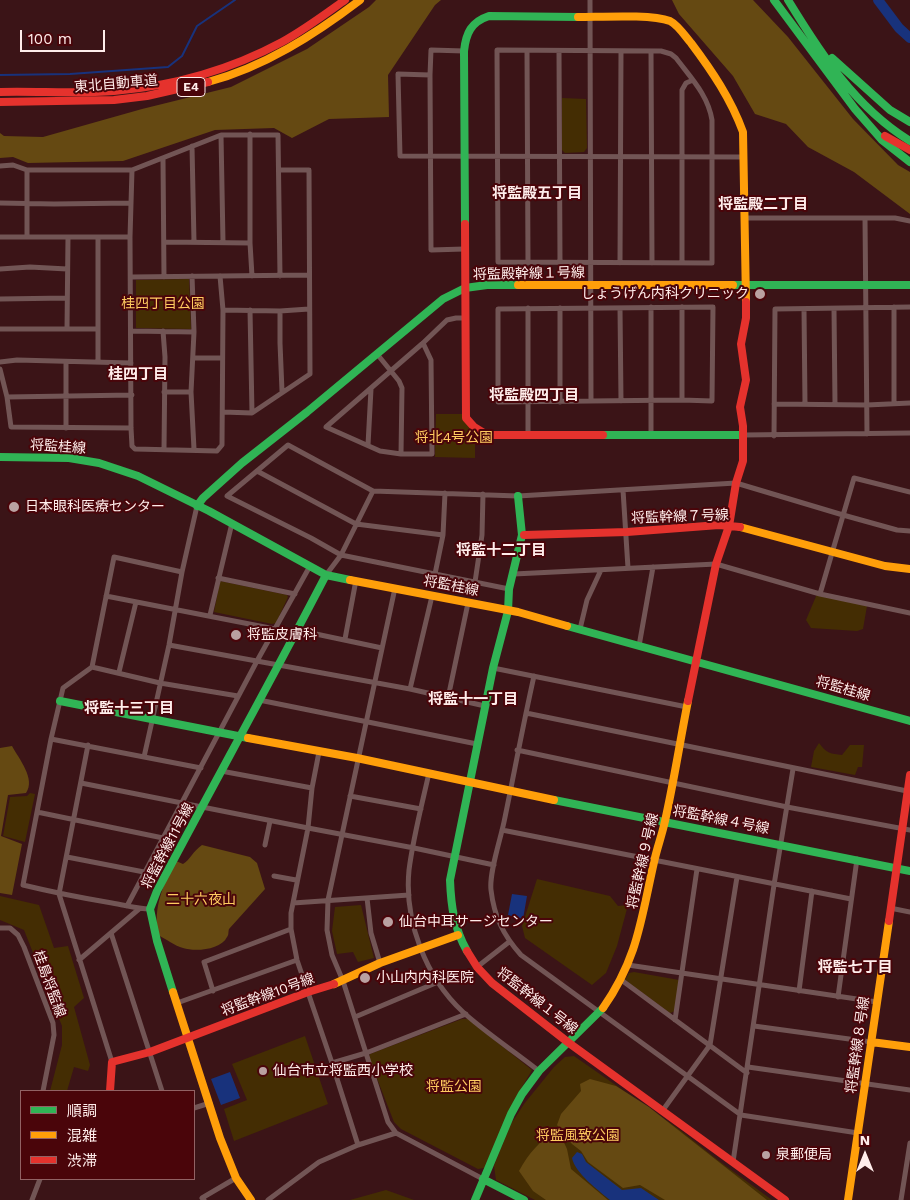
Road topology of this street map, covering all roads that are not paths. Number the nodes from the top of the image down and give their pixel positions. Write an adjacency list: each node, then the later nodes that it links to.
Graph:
1 (341, 0): 7 (main road)
2 (345, 0): 7 (main road, 東北自動車道 / E4)
3 (360, 0): 19 (main road, 東北自動車道 / E4)
4 (590, 0): 8 (street)
5 (774, 0): 20 (main road)
6 (788, 0): 9 (main road)
7 (328, 12): 18 (main road, 東北自動車道 / E4)
8 (590, 17): 10 (main road, 将監幹線９号線); 13 (street); 37 (main road, 将監幹線９号線)
9 (813, 40): 21 (main road); 24 (main road)
10 (464, 51): 16 (street); 30 (main road, 将監幹線９号線)
11 (527, 51): 12 (street); 27 (street); 31 (street)
12 (559, 51): 13 (street); 32 (street)
13 (590, 51): 14 (street); 28 (street)
14 (621, 51): 15 (street); 33 (street)
15 (651, 51): 17 (street); 36 (street)
16 (430, 75): 29 (street); 29 (street)
17 (693, 80): 34 (street); 35 (street)
18 (0, 92)
19 (0, 102)
20 (855, 109): 26 (main road); 39 (main road)
21 (910, 122)
22 (250, 134): 23 (street); 43 (street); 58 (street)
23 (221, 135): 25 (street); 57 (street)
24 (910, 141)
25 (192, 146): 38 (street); 56 (street)
26 (910, 150)
27 (497, 155): 30 (street); 31 (street); 61 (street)
28 (590, 155): 32 (street); 33 (street); 65 (street)
29 (431, 156): 30 (street); 59 (street)
30 (465, 156): 59 (main road, 将監幹線９号線)
31 (528, 156): 32 (street); 61 (street)
32 (560, 156): 62 (street)
33 (621, 156): 36 (street); 63 (street)
34 (683, 156): 35 (street); 36 (street); 64 (street)
35 (712, 156): 37 (street); 64 (street)
36 (651, 157): 60 (street)
37 (743, 157): 47 (main road, 将監幹線９号線)
38 (163, 158): 42 (street); 55 (street)
39 (910, 162)
40 (0, 166): 41 (street)
41 (27, 170): 42 (street); 45 (street)
42 (132, 170): 46 (street)
43 (280, 170): 68 (street); 72 (street)
44 (0, 203): 45 (street)
45 (26, 203): 46 (street); 51 (street)
46 (131, 203): 53 (street)
47 (744, 218): 48 (street); 77 (main road, 将監幹線９号線)
48 (865, 218): 49 (street); 78 (street)
49 (910, 222)
50 (0, 237): 51 (street)
51 (27, 237): 52 (street)
52 (68, 237): 54 (street); 67 (street)
53 (130, 237): 54 (street); 73 (street)
54 (98, 238): 99 (street)
55 (165, 242): 56 (street); 74 (street)
56 (194, 242): 57 (street)
57 (223, 242): 58 (street)
58 (250, 243): 71 (street)
59 (464, 250): 79 (main road, 将監幹線９号線)
60 (652, 262): 63 (street); 64 (street)
61 (528, 263): 62 (street)
62 (560, 263): 65 (street)
63 (620, 263): 65 (street)
64 (682, 263)
65 (590, 264): 76 (street)
66 (0, 269): 67 (street)
67 (67, 269): 80 (street)
68 (310, 275): 72 (street); 91 (street)
69 (192, 276): 70 (street); 74 (street); 103 (street)
70 (220, 276): 71 (street); 94 (street)
71 (252, 276): 72 (street)
72 (280, 276)
73 (132, 277): 74 (street); 101 (street)
74 (164, 277)
75 (910, 285): 78 (main road, 将監殿幹線１号線)
76 (590, 286): 77 (main road, 将監殿幹線１号線); 79 (main road, 将監殿幹線１号線); 88 (street)
77 (744, 286): 78 (main road, 将監殿幹線１号線); 141 (main road, 将監幹線９号線)
78 (865, 286): 90 (street)
79 (465, 288): 97 (main road, 将監幹線９号線); 105 (main road, 将監殿幹線１号線)
80 (67, 298): 81 (street); 100 (street)
81 (0, 299)
82 (651, 307): 83 (street); 89 (street); 123 (street)
83 (682, 307): 121 (street); 121 (street)
84 (894, 307): 85 (street); 90 (street); 127 (street)
85 (910, 307)
86 (528, 308): 87 (street); 124 (street); 124 (street)
87 (560, 308): 88 (street); 125 (street)
88 (590, 308): 89 (street); 126 (street)
89 (620, 308): 122 (street)
90 (866, 308): 93 (street); 132 (street)
91 (309, 309): 96 (street); 115 (street)
92 (804, 309): 93 (street); 129 (street); 130 (street)
93 (834, 309): 131 (street)
94 (223, 310): 95 (street); 107 (street)
95 (250, 310): 96 (street); 134 (street)
96 (280, 311): 115 (street)
97 (466, 318): 104 (street); 139 (main road, 将監幹線９号線)
98 (0, 329): 100 (street)
99 (97, 329): 100 (street); 110 (street)
100 (67, 330)
101 (132, 331): 102 (street); 111 (street)
102 (163, 331): 103 (street); 116 (street)
103 (194, 332): 106 (street)
104 (423, 343): 113 (street); 146 (street)
105 (377, 354): 113 (street); 156 (main road, 将監殿幹線１号線)
106 (193, 358): 107 (street); 117 (street)
107 (221, 358): 133 (street)
108 (0, 362): 109 (street)
109 (66, 362): 110 (street); 119 (street)
110 (98, 362): 111 (street)
111 (131, 362): 118 (street)
112 (0, 369): 120 (street)
113 (391, 371): 114 (street); 146 (street)
114 (371, 389): 143 (street); 143 (street)
115 (282, 391): 134 (street)
116 (164, 392): 117 (street); 144 (street)
117 (192, 392): 145 (street)
118 (132, 395): 119 (street); 136 (street)
119 (66, 396): 120 (street); 135 (street)
120 (7, 397): 135 (street)
121 (682, 400): 123 (street)
122 (620, 401): 123 (street); 126 (street)
123 (652, 401): 140 (street)
124 (528, 402): 125 (street); 139 (street)
125 (560, 402): 126 (street)
126 (591, 402)
127 (894, 403): 128 (street); 132 (street)
128 (910, 403)
129 (774, 404): 130 (street); 142 (street)
130 (804, 404): 131 (street)
131 (835, 404): 132 (street)
132 (866, 405): 138 (street)
133 (223, 412): 134 (street); 145 (street)
134 (252, 413)
135 (66, 428): 136 (street)
136 (131, 428): 144 (street)
137 (910, 433): 138 (street)
138 (867, 434): 142 (street)
139 (528, 435): 140 (main road, 将監幹線９号線)
140 (651, 435): 141 (main road, 将監幹線９号線)
141 (743, 435): 142 (street); 149 (main road, 将監幹線９号線)
142 (774, 436)
143 (368, 445): 146 (street)
144 (164, 449): 145 (street)
145 (194, 450)
146 (401, 454)
147 (0, 457): 156 (main road, 将監桂線)
148 (257, 471): 151 (street); 159 (street); 166 (street)
149 (736, 483): 150 (street); 157 (street); 160 (main road, 将監幹線９号線)
150 (623, 490): 155 (street); 162 (street)
151 (373, 491): 153 (street); 159 (street)
152 (910, 492): 157 (street)
153 (445, 493): 154 (street); 163 (street)
154 (483, 494): 155 (street); 179 (street)
155 (518, 496): 164 (main road)
156 (198, 506): 158 (main road, 将監桂線); 173 (street)
157 (843, 515): 161 (street); 165 (street)
158 (232, 524): 168 (main road, 将監桂線); 177 (street)
159 (356, 524): 163 (street); 166 (street)
160 (729, 526): 162 (main road, 将監幹線７号線); 165 (main road, 将監幹線７号線); 167 (main road, 将監幹線９号線)
161 (910, 531)
162 (626, 532): 164 (main road, 将監幹線７号線); 170 (street)
163 (443, 535): 174 (street)
164 (522, 535): 175 (main road)
165 (832, 553): 172 (main road, 将監幹線７号線); 183 (street)
166 (341, 555): 174 (street); 176 (street)
167 (716, 564): 169 (street); 183 (street); 200 (main road, 将監幹線９号線)
168 (310, 566): 176 (main road, 将監桂線); 182 (street)
169 (653, 567): 170 (street); 197 (street)
170 (628, 568): 171 (street)
171 (601, 570): 175 (street); 194 (street)
172 (910, 570)
173 (182, 572): 184 (street); 188 (street)
174 (435, 574): 179 (street)
175 (514, 574): 181 (main road)
176 (326, 575): 178 (main road, 将監桂線); 193 (main road, 将監幹線11号線)
177 (218, 578): 182 (street); 191 (street)
178 (356, 580): 180 (main road, 将監桂線); 195 (street)
179 (475, 582): 181 (street)
180 (395, 588): 185 (main road, 将監桂線); 198 (street)
181 (509, 589): 189 (main road)
182 (294, 594): 192 (street)
183 (820, 594): 190 (street)
184 (106, 596): 186 (street); 202 (street)
185 (432, 596): 187 (main road, 将監桂線); 208 (street)
186 (136, 602): 188 (street); 204 (street)
187 (468, 602): 189 (main road, 将監桂線); 210 (street)
188 (175, 608): 191 (street); 196 (street)
189 (508, 611): 194 (main road, 将監桂線); 203 (main road, 将監幹線１号線)
190 (910, 612)
191 (210, 615): 192 (street)
192 (275, 629): 199 (street)
193 (297, 630): 195 (street); 201 (main road, 将監幹線11号線)
194 (580, 630): 197 (main road, 将監桂線)
195 (346, 639): 198 (street)
196 (168, 645): 199 (street); 206 (street)
197 (639, 646): 200 (main road, 将監桂線)
198 (382, 648): 207 (street)
199 (257, 661): 201 (street); 209 (street)
200 (695, 661): 214 (main road, 将監幹線９号線); 217 (main road, 将監桂線)
201 (279, 666): 207 (street); 212 (main road, 将監幹線11号線)
202 (92, 667): 204 (street); 211 (street)
203 (493, 668): 205 (street); 213 (main road, 将監幹線１号線)
204 (119, 672): 206 (street)
205 (534, 676): 214 (street); 215 (street)
206 (160, 683): 209 (street); 216 (street)
207 (374, 683): 208 (street); 218 (street)
208 (410, 689): 210 (street)
209 (238, 696): 219 (street)
210 (448, 698): 213 (street)
211 (60, 700): 216 (main road, 将監幹線４号線); 221 (street)
212 (259, 700): 218 (street); 220 (main road, 将監幹線11号線)
213 (485, 706): 222 (main road, 将監幹線１号線)
214 (687, 707): 223 (main road, 将監幹線９号線)
215 (526, 713): 223 (street); 225 (street)
216 (151, 719): 219 (main road, 将監幹線４号線); 227 (street)
217 (910, 721)
218 (366, 722): 222 (street); 228 (street)
219 (219, 732): 220 (main road, 将監幹線４号線); 229 (street)
220 (239, 736): 226 (main road, 将監幹線４号線); 231 (main road, 将監幹線11号線)
221 (51, 739): 224 (street); 245 (street)
222 (477, 744): 234 (main road, 将監幹線１号線)
223 (680, 744): 230 (street); 235 (main road, 将監幹線９号線)
224 (88, 745): 227 (street); 236 (street)
225 (517, 750): 235 (street); 238 (street)
226 (319, 752): 228 (main road, 将監幹線４号線); 237 (street)
227 (144, 756): 229 (street)
228 (357, 758): 232 (main road, 将監幹線４号線); 240 (street)
229 (201, 768): 241 (street)
230 (793, 769): 239 (street); 242 (street)
231 (221, 771): 237 (street); 243 (main road, 将監幹線11号線)
232 (429, 773): 234 (main road, 将監幹線４号線); 244 (street)
233 (910, 775): 239 (main road, 将監幹線８号線)
234 (469, 782): 238 (main road, 将監幹線４号線); 257 (main road, 将監幹線１号線)
235 (673, 782): 242 (street); 248 (main road, 将監幹線９号線)
236 (81, 783): 241 (street); 246 (street)
237 (312, 788): 249 (street)
238 (510, 791): 248 (main road, 将監幹線４号線); 251 (street)
239 (907, 791): 250 (main road, 将監幹線８号線)
240 (350, 796): 244 (street); 252 (street)
241 (183, 803): 243 (street); 253 (street)
242 (787, 806): 250 (street); 254 (street)
243 (202, 808): 247 (street); 280 (main road, 将監幹線11号線)
244 (421, 809): 256 (street)
245 (36, 812): 246 (street); 271 (street)
246 (74, 819): 253 (street); 258 (street)
247 (270, 821): 249 (street); 255 (street)
248 (666, 822): 254 (main road, 将監幹線４号線); 260 (main road, 将監幹線９号線)
249 (308, 828): 252 (street); 268 (street)
250 (906, 829): 262 (main road, 将監幹線８号線)
251 (502, 830): 260 (street); 261 (street)
252 (341, 834): 256 (street); 275 (street)
253 (163, 838): 265 (street)
254 (782, 844): 259 (main road, 将監幹線４号線); 269 (street)
255 (265, 845)
256 (414, 848): 257 (street); 272 (street)
257 (454, 856): 261 (street); 285 (main road, 将監幹線１号線)
258 (67, 857): 265 (street); 271 (street)
259 (857, 859): 262 (main road, 将監幹線４号線); 274 (street)
260 (654, 860): 263 (street); 291 (main road, 将監幹線９号線)
261 (494, 865): 286 (street)
262 (896, 868): 264 (main road, 将監幹線４号線); 278 (main road, 将監幹線８号線)
263 (698, 869): 267 (street); 293 (street)
264 (910, 871)
265 (144, 872): 277 (street)
266 (274, 876): 268 (street)
267 (737, 877): 269 (street); 294 (street)
268 (296, 880): 276 (street)
269 (774, 885): 270 (street); 298 (street)
270 (812, 892): 274 (street); 300 (street)
271 (59, 894): 277 (street); 288 (street)
272 (409, 895): 273 (street); 287 (street)
273 (367, 898): 275 (street); 290 (street)
274 (851, 899): 302 (street)
275 (328, 900): 276 (street); 296 (street)
276 (293, 903): 283 (street)
277 (127, 906): 279 (street)
278 (890, 908): 281 (street); 303 (main road, 将監幹線８号線)
279 (139, 909): 280 (street); 284 (street)
280 (150, 909): 304 (main road, 将監幹線11号線)
281 (910, 912)
282 (0, 928): 323 (street, 桂島将監線)
283 (291, 929): 289 (street); 299 (street)
284 (111, 933): 288 (street); 315 (street)
285 (458, 935): 287 (main road, 将監幹線10号線); 292 (main road, 将監幹線１号線)
286 (509, 942): 292 (street); 305 (street)
287 (421, 948): 290 (main road, 将監幹線10号線); 297 (street)
288 (79, 960): 317 (street)
289 (297, 960): 299 (street); 301 (street)
290 (380, 963): 296 (main road, 将監幹線10号線)
291 (628, 965): 293 (street); 295 (main road, 将監幹線９号線)
292 (478, 967): 312 (main road, 将監幹線１号線)
293 (681, 974): 294 (street); 308 (street)
294 (720, 979): 298 (street); 313 (street)
295 (620, 980): 305 (main road, 将監幹線９号線); 308 (street)
296 (343, 981): 301 (main road, 将監幹線10号線); 307 (street)
297 (438, 982): 306 (street); 307 (street)
298 (760, 985): 300 (street); 309 (street)
299 (213, 991): 304 (street)
300 (799, 991): 302 (street)
301 (308, 992): 310 (main road, 将監幹線10号線); 318 (street)
302 (838, 997): 303 (street)
303 (877, 1002): 311 (main road, 将監幹線８号線)
304 (177, 1003): 310 (main road, 将監幹線11号線)
305 (600, 1012): 312 (main road, 将監幹線９号線); 321 (street)
306 (466, 1014): 316 (street); 319 (street)
307 (355, 1016): 316 (street)
308 (675, 1020): 313 (street)
309 (754, 1026): 311 (street); 320 (street)
310 (188, 1038): 315 (main road, 将監幹線10号線); 327 (main road, 将監幹線11号線)
311 (871, 1042): 314 (main road); 322 (main road, 将監幹線８号線)
312 (570, 1043): 319 (main road, 将監幹線９号線); 329 (main road, 将監幹線１号線)
313 (710, 1045): 320 (street); 321 (street)
314 (910, 1047)
315 (150, 1052): 317 (main road, 将監幹線10号線); 325 (street)
316 (366, 1053): 318 (street); 331 (street)
317 (112, 1062): 324 (main road)
318 (332, 1063): 334 (street)
319 (539, 1070): 338 (main road, 将監幹線９号線)
320 (748, 1070): 322 (street); 330 (street)
321 (688, 1076): 329 (street); 330 (street)
322 (865, 1084): 326 (street); 332 (main road, 将監幹線８号線)
323 (43, 1090)
324 (110, 1090)
325 (162, 1090)
326 (910, 1090)
327 (210, 1103): 328 (street); 337 (main road, 将監幹線11号線)
328 (195, 1108)
329 (663, 1110): 335 (main road, 将監幹線１号線)
330 (741, 1115): 332 (street); 335 (street)
331 (396, 1133): 334 (street); 338 (street)
332 (858, 1133): 347 (main road, 将監幹線８号線)
333 (910, 1143): 336 (street)
334 (358, 1145): 343 (street)
335 (733, 1162): 346 (main road, 将監幹線１号線)
336 (908, 1169): 348 (street)
337 (236, 1178): 341 (street); 342 (main road, 将監幹線11号線)
338 (483, 1179): 344 (main road, 将監幹線９号線); 345 (main road)
339 (40, 1180): 340 (street)
340 (32, 1200)
341 (204, 1200)
342 (251, 1200)
343 (268, 1200)
344 (475, 1200)
345 (524, 1200)
346 (784, 1200)
347 (848, 1200)
348 (901, 1200)

